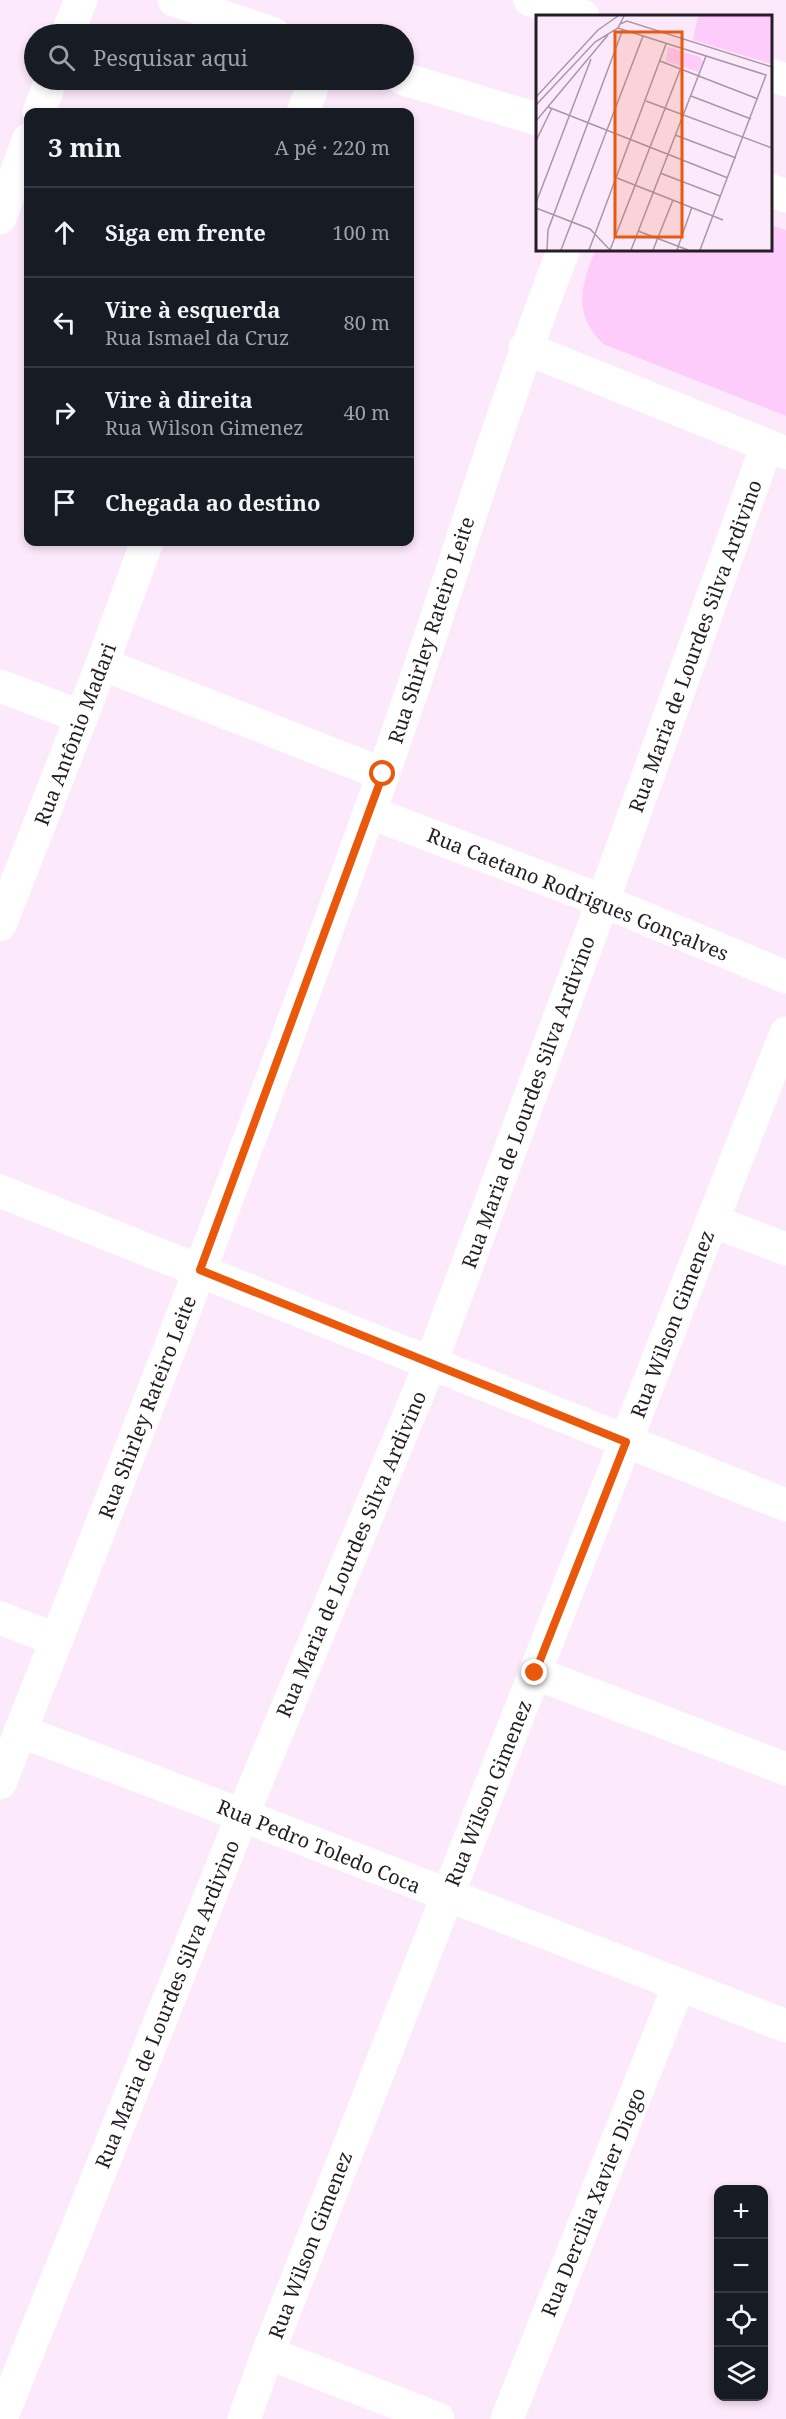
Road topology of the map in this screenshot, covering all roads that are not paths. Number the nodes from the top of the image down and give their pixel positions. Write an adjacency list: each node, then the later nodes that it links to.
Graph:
1 (81, 0): 5 (street)
2 (174, 0): 6 (street)
3 (530, 0): 4 (street)
4 (580, 15)
5 (71, 24)
6 (245, 24)
7 (771, 75): 8 (street)
8 (786, 80)
9 (414, 82): 14 (street)
10 (47, 90): 12 (street)
11 (311, 90): 13 (street)
12 (40, 108)
13 (304, 108)
14 (536, 119)
15 (24, 151): 18 (street)
16 (771, 190): 17 (street)
17 (786, 196)
18 (1, 213)
19 (564, 250): 20 (street, Rua Shirley Rateiro Leite)
20 (525, 348): 21 (street); 26 (street, Rua Shirley Rateiro Leite)
21 (777, 449): 28 (street, Rua Maria de Lourdes Silva Ardivino)
22 (146, 546): 23 (street, Rua Antônio Madari)
23 (102, 664): 25 (street, Rua Antônio Madari); 26 (street)
24 (0, 686): 25 (street)
25 (82, 717): 29 (street, Rua Antônio Madari)
26 (383, 774): 27 (street, Rua Shirley Rateiro Leite)
27 (369, 812): 28 (street, Rua Caetano Rodrigues Gonçalves); 35 (street, Rua Shirley Rateiro Leite)
28 (603, 901): 30 (street, Rua Caetano Rodrigues Gonçalves); 36 (street, Rua Maria de Lourdes Silva Ardivino)
29 (0, 925)
30 (786, 977)
31 (786, 1033): 33 (street, Rua Wilson Gimenez)
32 (0, 1191): 35 (street)
33 (712, 1221): 34 (street); 37 (street, Rua Wilson Gimenez)
34 (786, 1249)
35 (200, 1270): 36 (street); 40 (street, Rua Shirley Rateiro Leite)
36 (430, 1365): 37 (street); 45 (street, Rua Maria de Lourdes Silva Ardivino)
37 (626, 1442): 38 (street); 41 (street, Rua Wilson Gimenez)
38 (786, 1505)
39 (0, 1618): 40 (street)
40 (57, 1640): 42 (street, Rua Shirley Rateiro Leite)
41 (535, 1673): 43 (street); 46 (street, Rua Wilson Gimenez)
42 (20, 1731): 44 (street, Rua Shirley Rateiro Leite); 45 (street, Rua Pedro Toledo Coca)
43 (786, 1769)
44 (0, 1783)
45 (243, 1814): 46 (street, Rua Pedro Toledo Coca); 50 (street, Rua Maria de Lourdes Silva Ardivino)
46 (447, 1896): 47 (street, Rua Pedro Toledo Coca); 49 (street, Rua Wilson Gimenez)
47 (679, 1985): 48 (street, Rua Pedro Toledo Coca); 53 (street, Rua Dercilia Xavier Diogo)
48 (786, 2026)
49 (268, 2353): 51 (street, Rua Wilson Gimenez); 52 (street)
50 (1, 2419)
51 (244, 2419)
52 (438, 2419)
53 (507, 2419)

